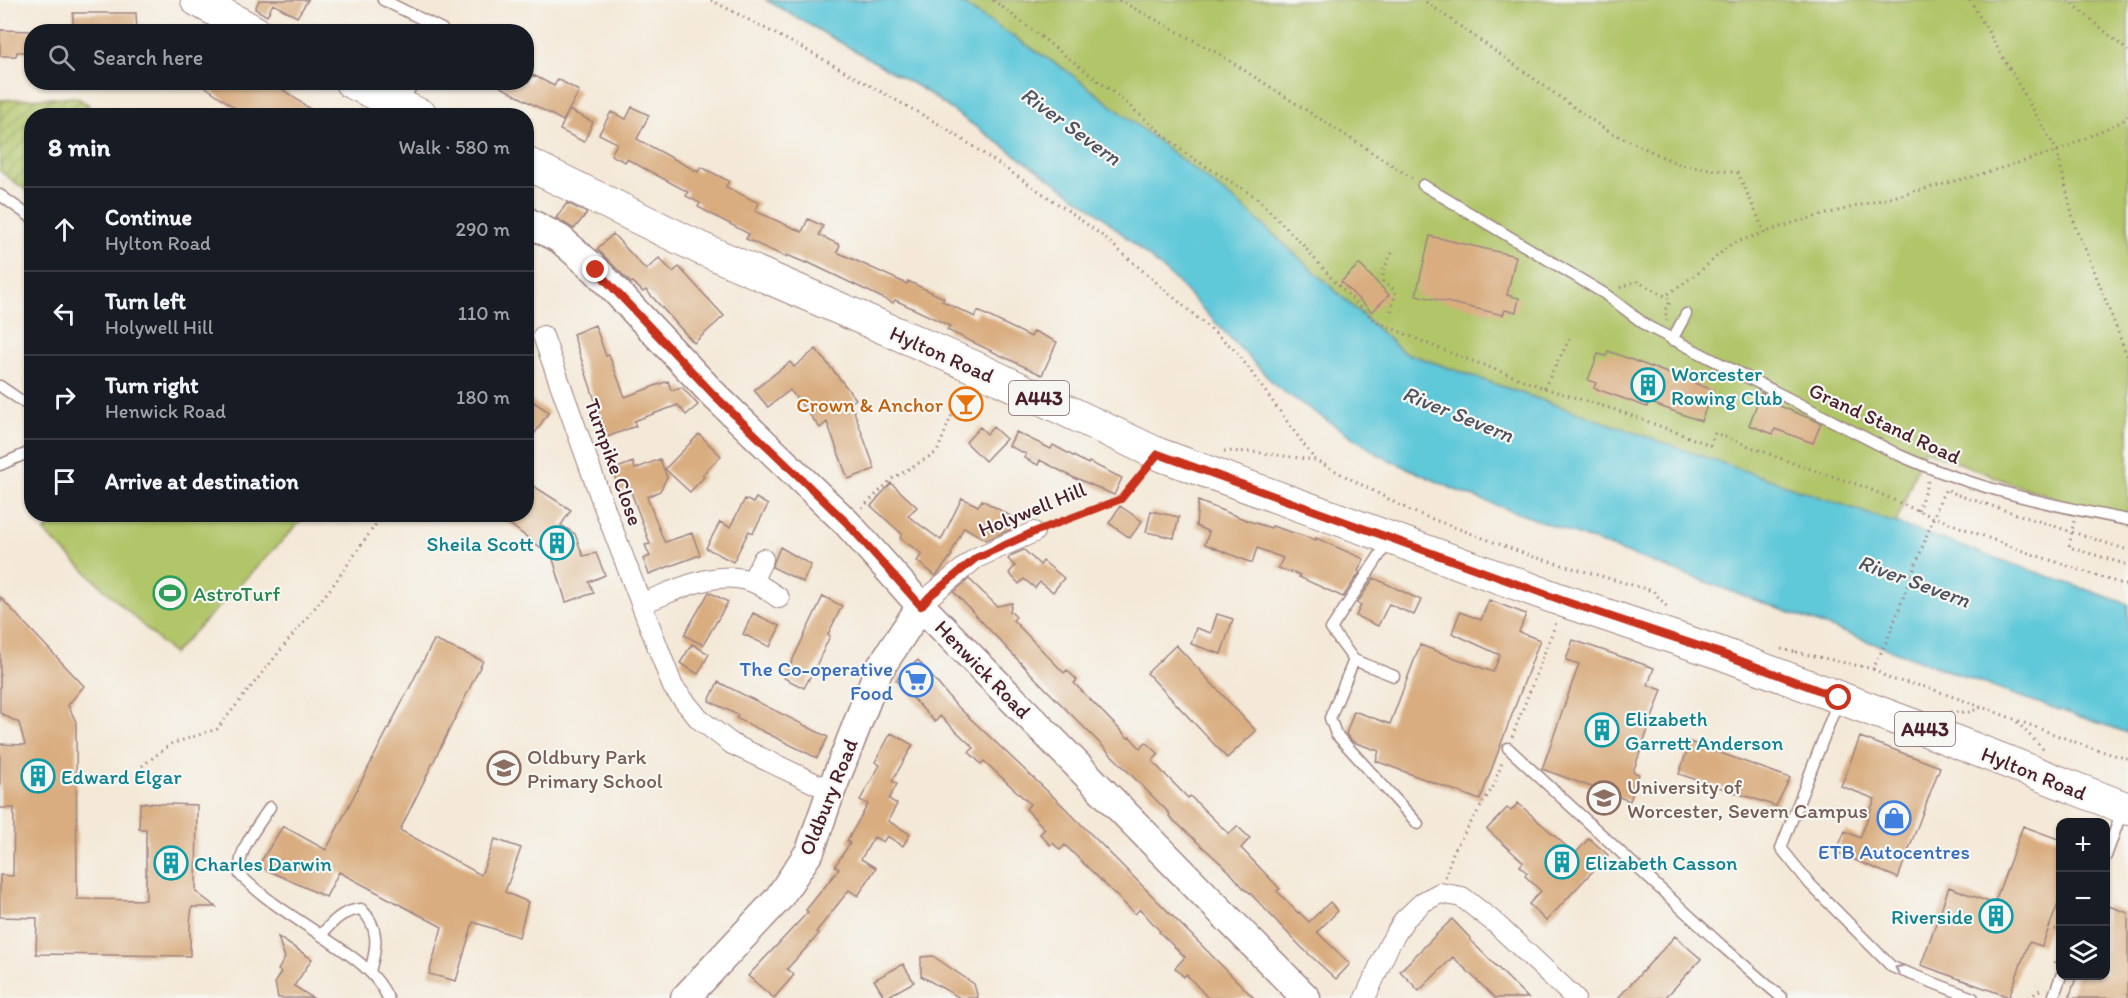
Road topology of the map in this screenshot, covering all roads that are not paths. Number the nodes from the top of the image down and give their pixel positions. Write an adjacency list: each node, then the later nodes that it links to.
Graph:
1 (197, 0): 3 (main road)
2 (383, 0): 4 (lane)
3 (240, 24)
4 (432, 24)
5 (371, 90): 6 (main road)
6 (415, 107)
7 (534, 167): 21 (main road, Hylton Road / A443)
8 (1423, 185): 14 (lane, Grand Stand Road)
9 (0, 195): 10 (lane)
10 (24, 212)
11 (534, 224): 26 (main road, Henwick Road)
12 (1686, 314): 14 (lane)
13 (543, 336): 25 (street, Turnpike Close)
14 (1672, 340): 19 (lane, Grand Stand Road)
15 (0, 386): 16 (lane)
16 (24, 402)
17 (24, 454): 18 (lane)
18 (0, 465)
19 (2128, 520)
20 (1034, 532): 26 (street, Holywell Hill)
21 (1388, 535): 27 (lane); 29 (main road, Hylton Road / A443)
22 (763, 559): 23 (street)
23 (752, 581): 24 (street); 25 (street)
24 (778, 598)
25 (642, 603): 31 (street, Turnpike Close)
26 (921, 606): 31 (main road, Oldbury Road); 41 (main road, Henwick Road)
27 (1354, 660): 28 (lane); 34 (lane)
28 (1394, 676)
29 (1839, 698): 33 (main road, Hylton Road / A443); 45 (lane, one-way to 29)
30 (1508, 748): 44 (lane)
31 (831, 791): 40 (main road, Oldbury Road)
32 (270, 807): 36 (lane)
33 (2126, 809): 35 (lane)
34 (1418, 824)
35 (2110, 847)
36 (321, 935): 37 (lane); 37 (lane)
37 (370, 971): 39 (lane)
38 (2054, 994): 46 (lane)
39 (388, 998)
40 (685, 998)
41 (1306, 998)
42 (1365, 998): 43 (street)
43 (1575, 998)
44 (1782, 998)
45 (1973, 998)
46 (2046, 998)

